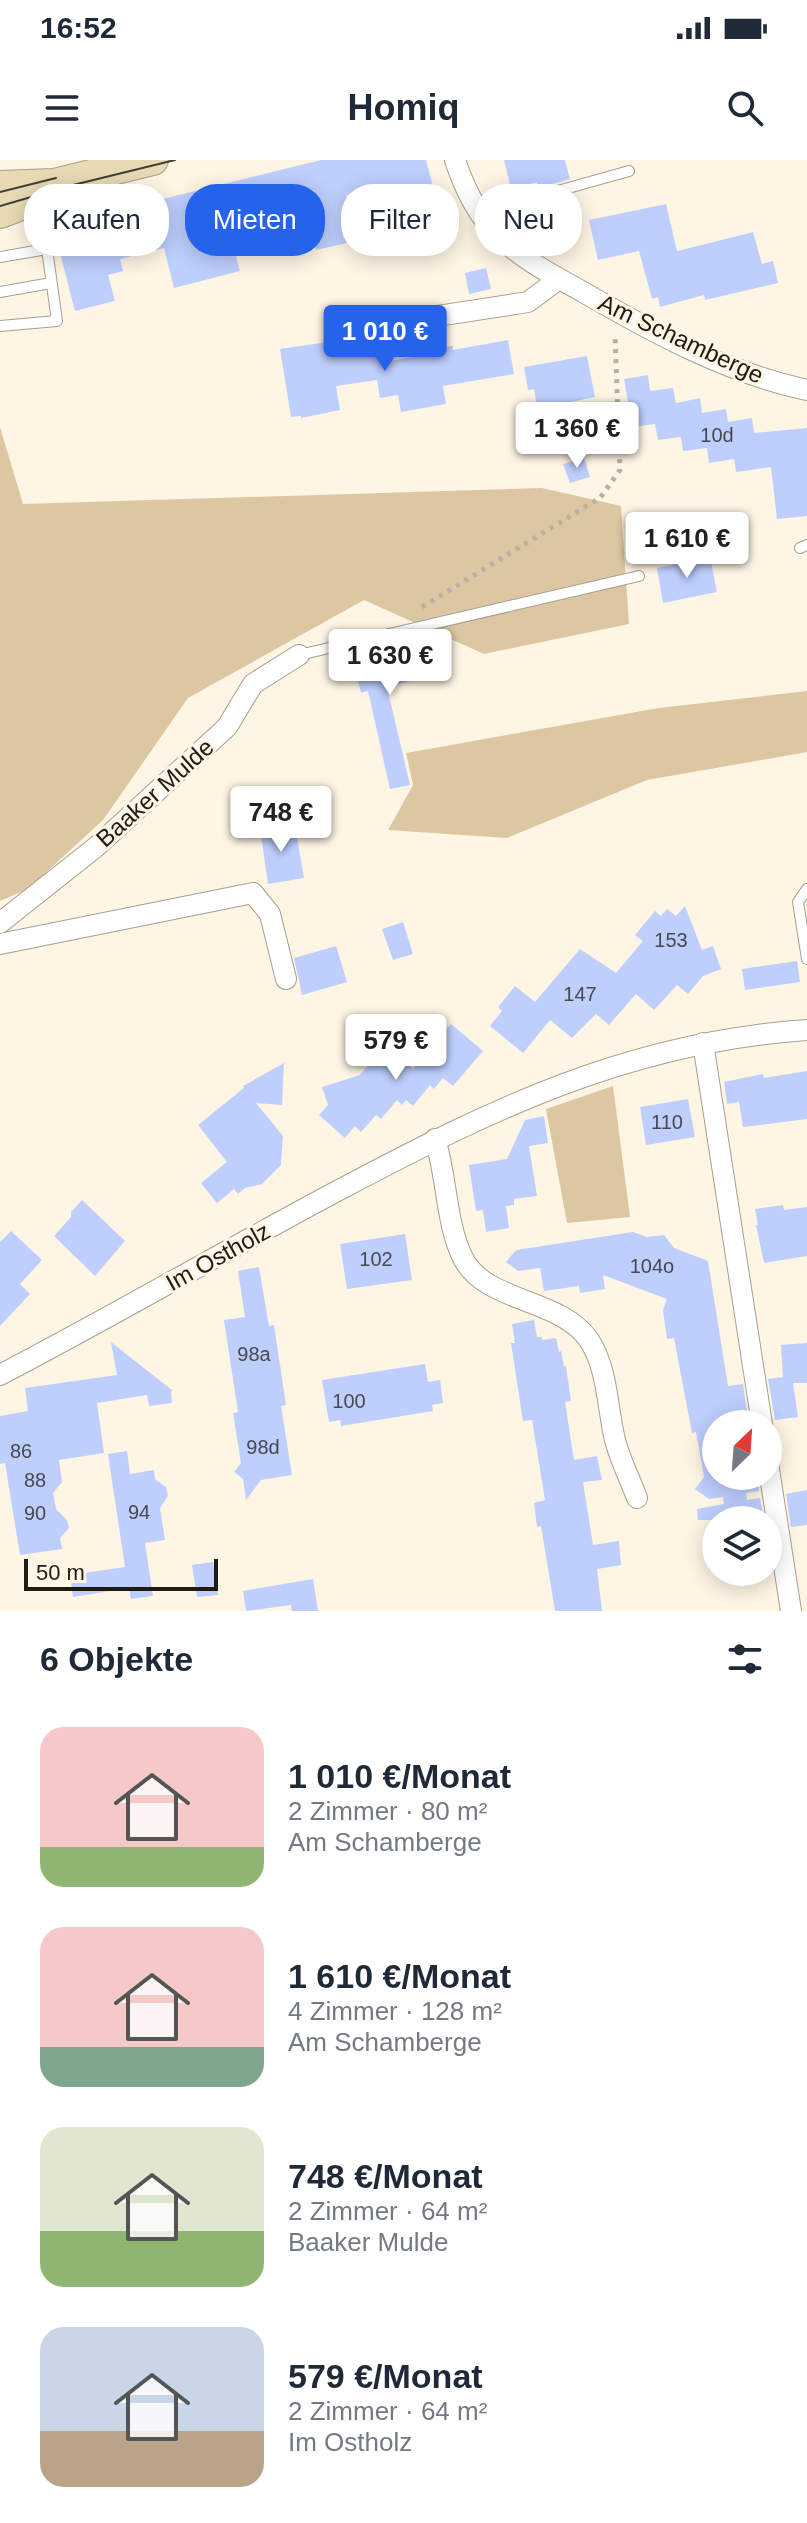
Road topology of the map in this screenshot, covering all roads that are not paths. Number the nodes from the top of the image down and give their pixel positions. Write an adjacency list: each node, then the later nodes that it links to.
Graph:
1 (153, 160): 4 (main road)
2 (455, 160): 9 (street, Am Schamberge)
3 (629, 171): 5 (lane)
4 (84, 184)
5 (582, 184)
6 (0, 186): 7 (main road)
7 (24, 188)
8 (24, 204): 10 (main road)
9 (475, 207)
10 (0, 213)
11 (24, 253): 14 (lane)
12 (48, 256): 16 (lane)
13 (525, 256): 15 (street, Am Schamberge)
14 (0, 257)
15 (559, 279): 19 (street); 20 (street, Am Schamberge)
16 (51, 283): 17 (lane); 18 (lane)
17 (0, 292)
18 (0, 326)
19 (359, 328)
20 (807, 390)
21 (639, 576): 22 (lane)
22 (299, 655): 24 (street, Baaker Mulde)
23 (807, 889): 26 (lane)
24 (0, 923)
25 (0, 944): 27 (street)
26 (807, 959)
27 (286, 979)
28 (807, 1030): 29 (street, Im Ostholz)
29 (703, 1043): 30 (street, Im Ostholz); 32 (street)
30 (435, 1139): 31 (street, Im Ostholz); 34 (street)
31 (0, 1375)
32 (760, 1410)
33 (772, 1490): 35 (street)
34 (637, 1498)
35 (791, 1611)

